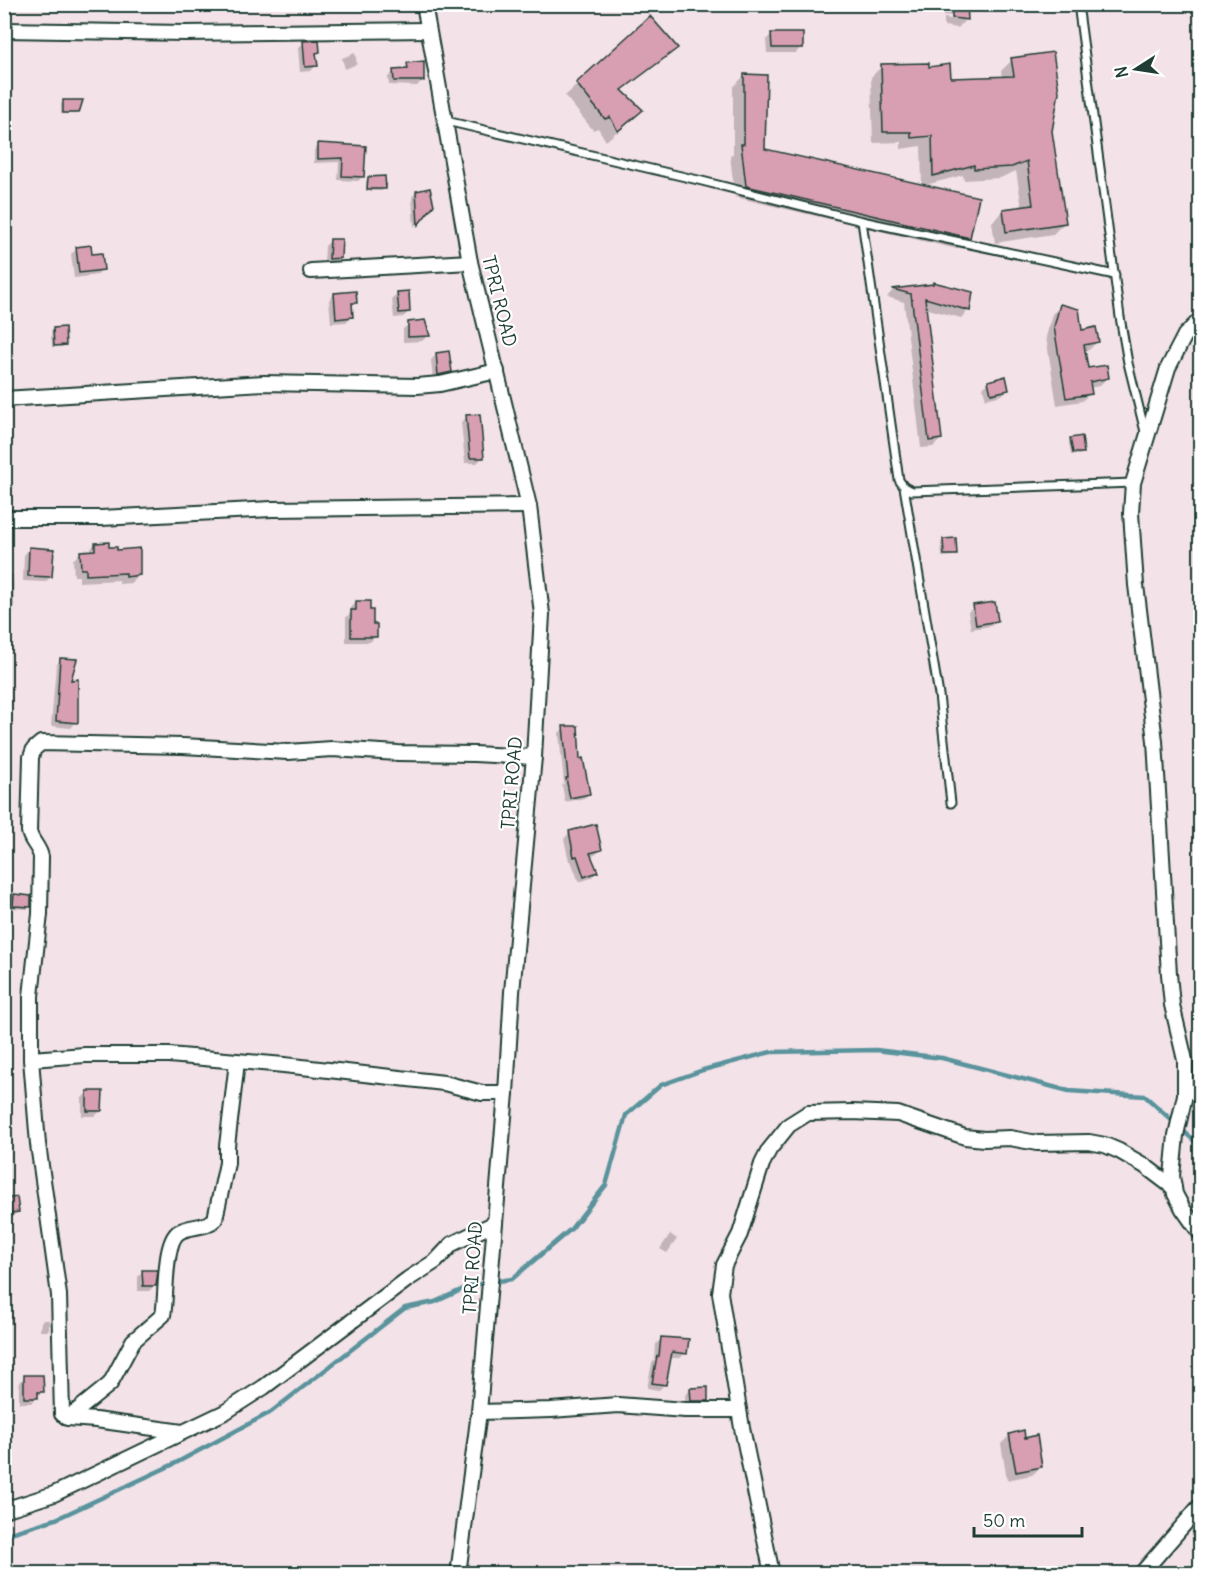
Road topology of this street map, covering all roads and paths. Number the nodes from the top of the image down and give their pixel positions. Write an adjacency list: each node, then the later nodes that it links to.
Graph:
1 (424, 4): 4 (street, TPRI ROAD)
2 (1078, 4): 9 (lane)
3 (4, 30): 4 (street)
4 (428, 30): 5 (street, TPRI ROAD)
5 (446, 121): 6 (lane); 7 (street, TPRI ROAD)
6 (862, 221): 9 (lane); 15 (lane)
7 (470, 262): 8 (street); 11 (street, TPRI ROAD)
8 (311, 271)
9 (1115, 275): 13 (lane)
10 (1200, 320): 13 (street)
11 (497, 371): 12 (street); 16 (street, TPRI ROAD)
12 (4, 399)
13 (1147, 438): 14 (street)
14 (1133, 483): 15 (lane); 23 (street)
15 (904, 487): 19 (lane)
16 (529, 506): 17 (street); 18 (street, TPRI ROAD)
17 (4, 518)
18 (534, 757): 20 (street); 22 (street, TPRI ROAD)
19 (951, 803)
20 (31, 1059): 21 (street); 28 (street)
21 (237, 1062): 22 (street); 28 (street)
22 (506, 1093): 24 (street, TPRI ROAD)
23 (1174, 1188): 25 (street); 26 (street)
24 (495, 1223): 27 (street, TPRI ROAD); 29 (street)
25 (1200, 1233)
26 (739, 1410): 27 (street); 33 (street)
27 (479, 1412): 32 (street, TPRI ROAD)
28 (68, 1418): 29 (street)
29 (182, 1432): 31 (street)
30 (1200, 1506): 34 (street)
31 (4, 1510)
32 (458, 1574)
33 (772, 1574)
34 (1141, 1574)

